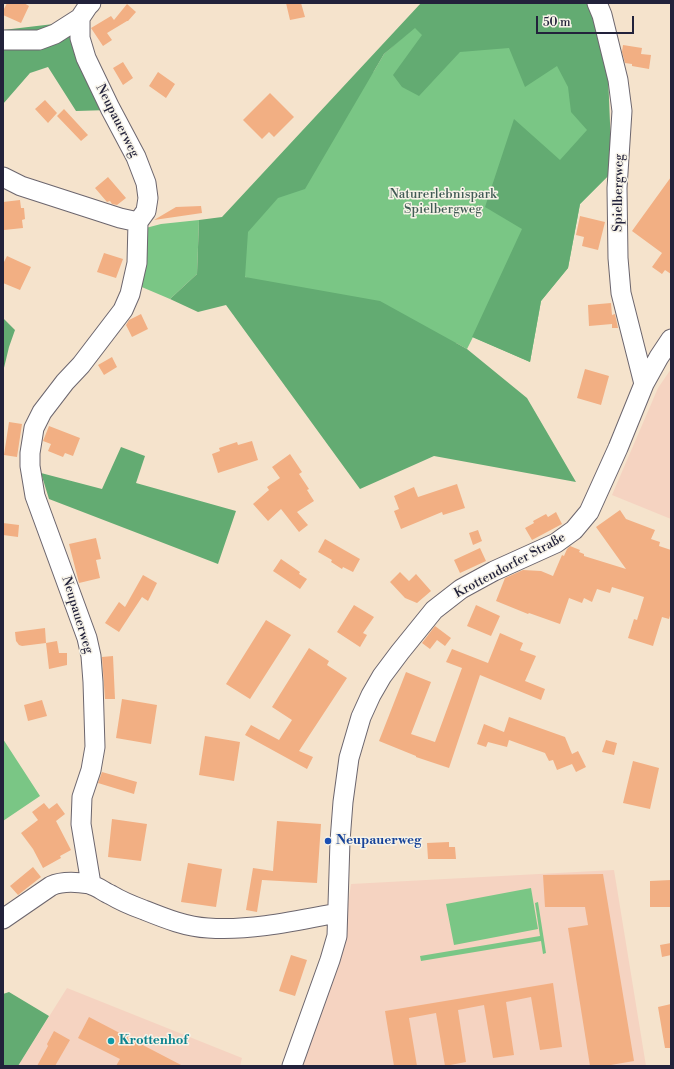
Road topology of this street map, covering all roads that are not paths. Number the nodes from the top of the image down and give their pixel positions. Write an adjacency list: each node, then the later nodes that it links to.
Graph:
1 (91, 3): 3 (street)
2 (597, 3): 8 (street, Spielbergweg)
3 (80, 18): 4 (street); 6 (street, Neupauerweg)
4 (3, 40)
5 (3, 177): 6 (street)
6 (138, 222): 9 (street, Neupauerweg)
7 (671, 339): 8 (street, Krottendorfer Straße)
8 (644, 384): 10 (street, Krottendorfer Straße)
9 (91, 884): 10 (street); 11 (street)
10 (337, 913): 12 (street, Krottendorfer Straße)
11 (3, 918)
12 (292, 1066)

